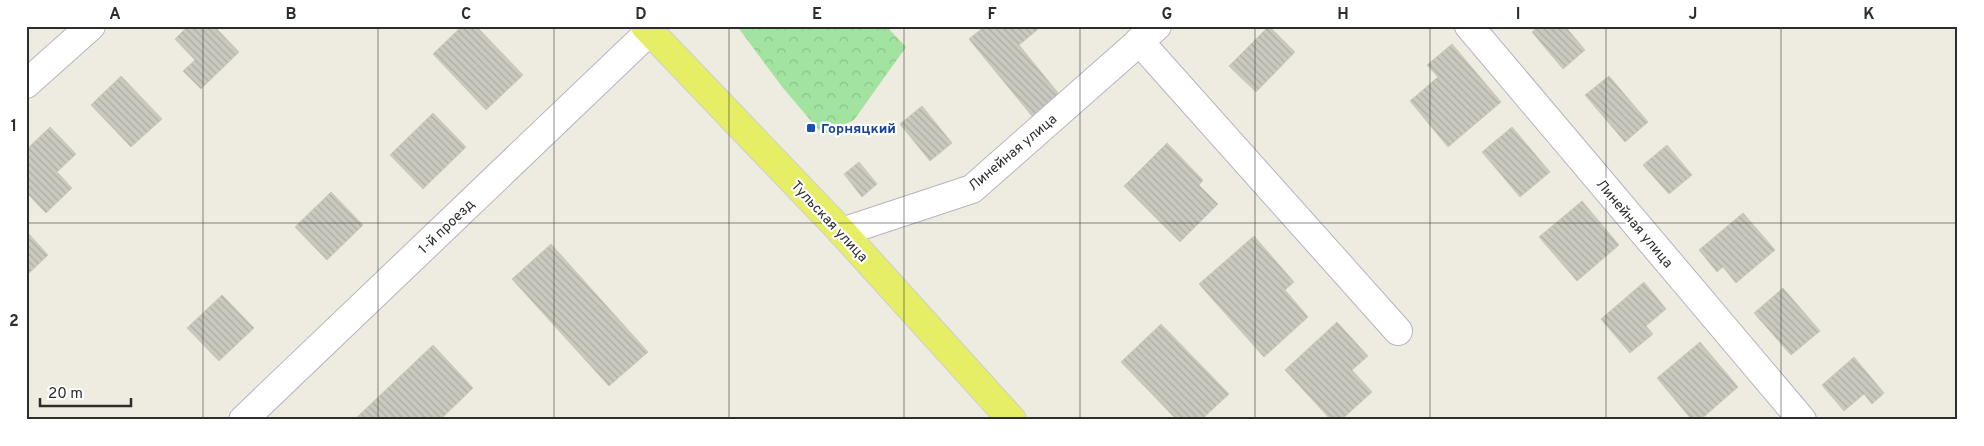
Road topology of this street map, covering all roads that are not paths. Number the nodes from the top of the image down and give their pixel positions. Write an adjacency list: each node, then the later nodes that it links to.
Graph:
1 (91, 26): 5 (street)
2 (1469, 26): 10 (street, Линейная улица)
3 (647, 29): 6 (main road, Тульская улица); 8 (street, 1-й проезд)
4 (1148, 34): 6 (street, Линейная улица); 7 (street)
5 (26, 84)
6 (842, 232): 9 (main road, Тульская улица)
7 (1398, 331)
8 (243, 420)
9 (1012, 420)
10 (1802, 420)

